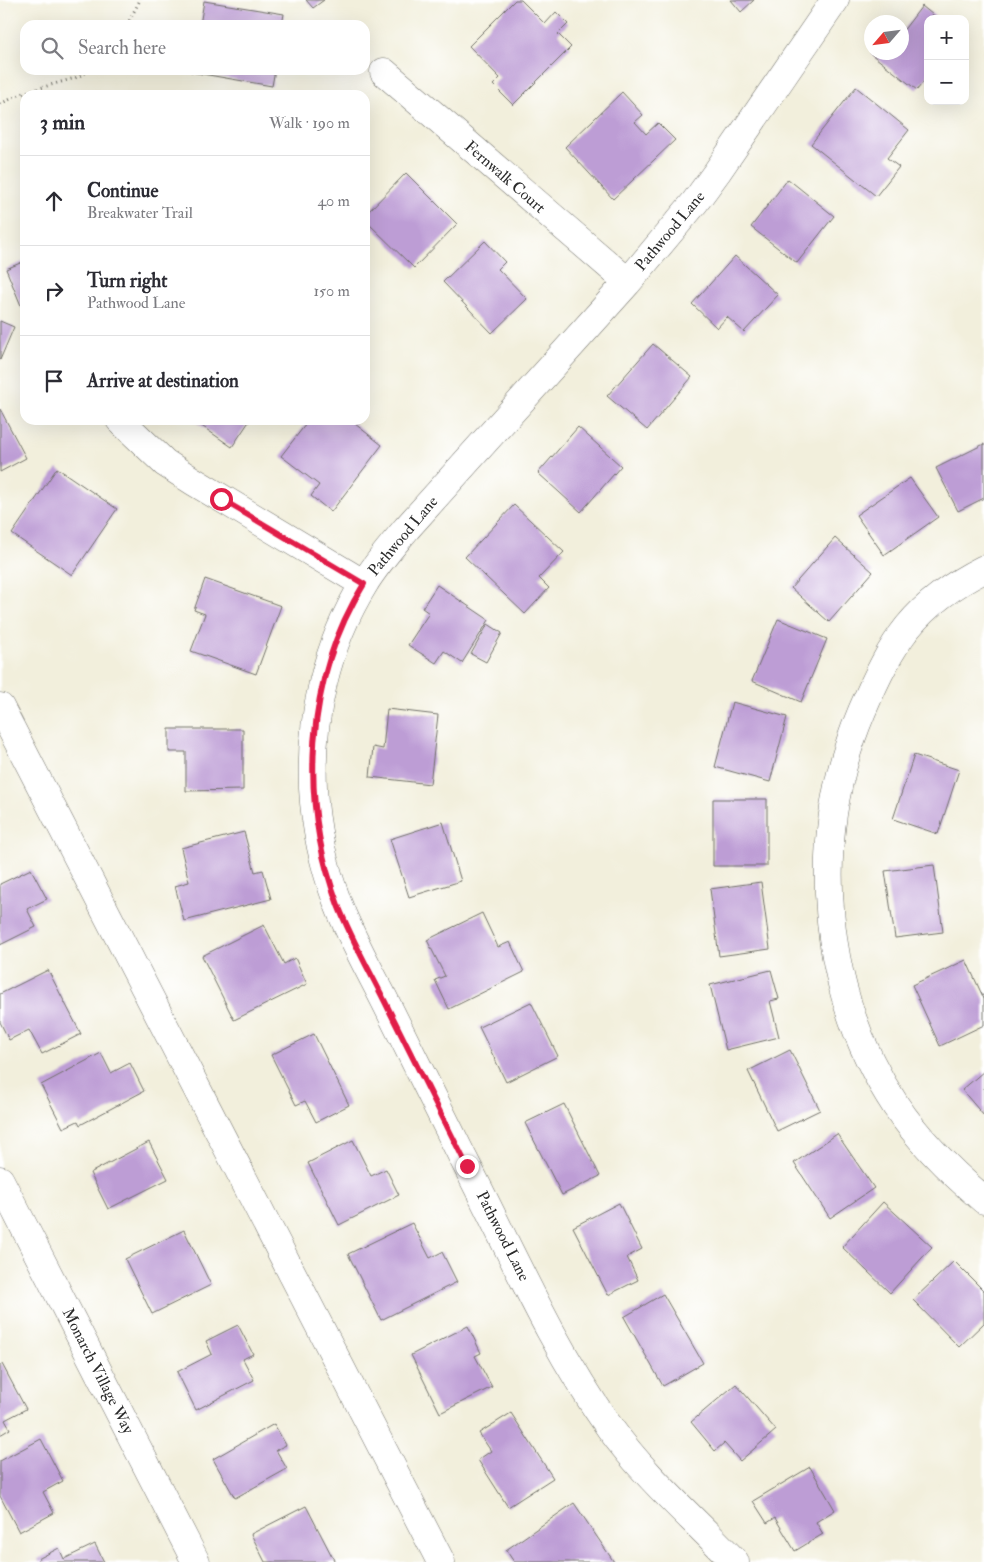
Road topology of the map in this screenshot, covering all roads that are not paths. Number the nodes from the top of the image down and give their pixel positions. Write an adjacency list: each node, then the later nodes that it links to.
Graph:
1 (835, 0): 3 (street, Pathwood Lane)
2 (384, 72): 3 (street, Fernwalk Court)
3 (628, 282): 6 (street, Pathwood Lane)
4 (125, 425): 6 (street)
5 (984, 568): 9 (street)
6 (364, 584): 12 (street, Pathwood Lane)
7 (0, 707): 11 (street)
8 (0, 1180): 10 (street, Monarch Village Way)
9 (984, 1200)
10 (196, 1562)
11 (440, 1562)
12 (735, 1562)

